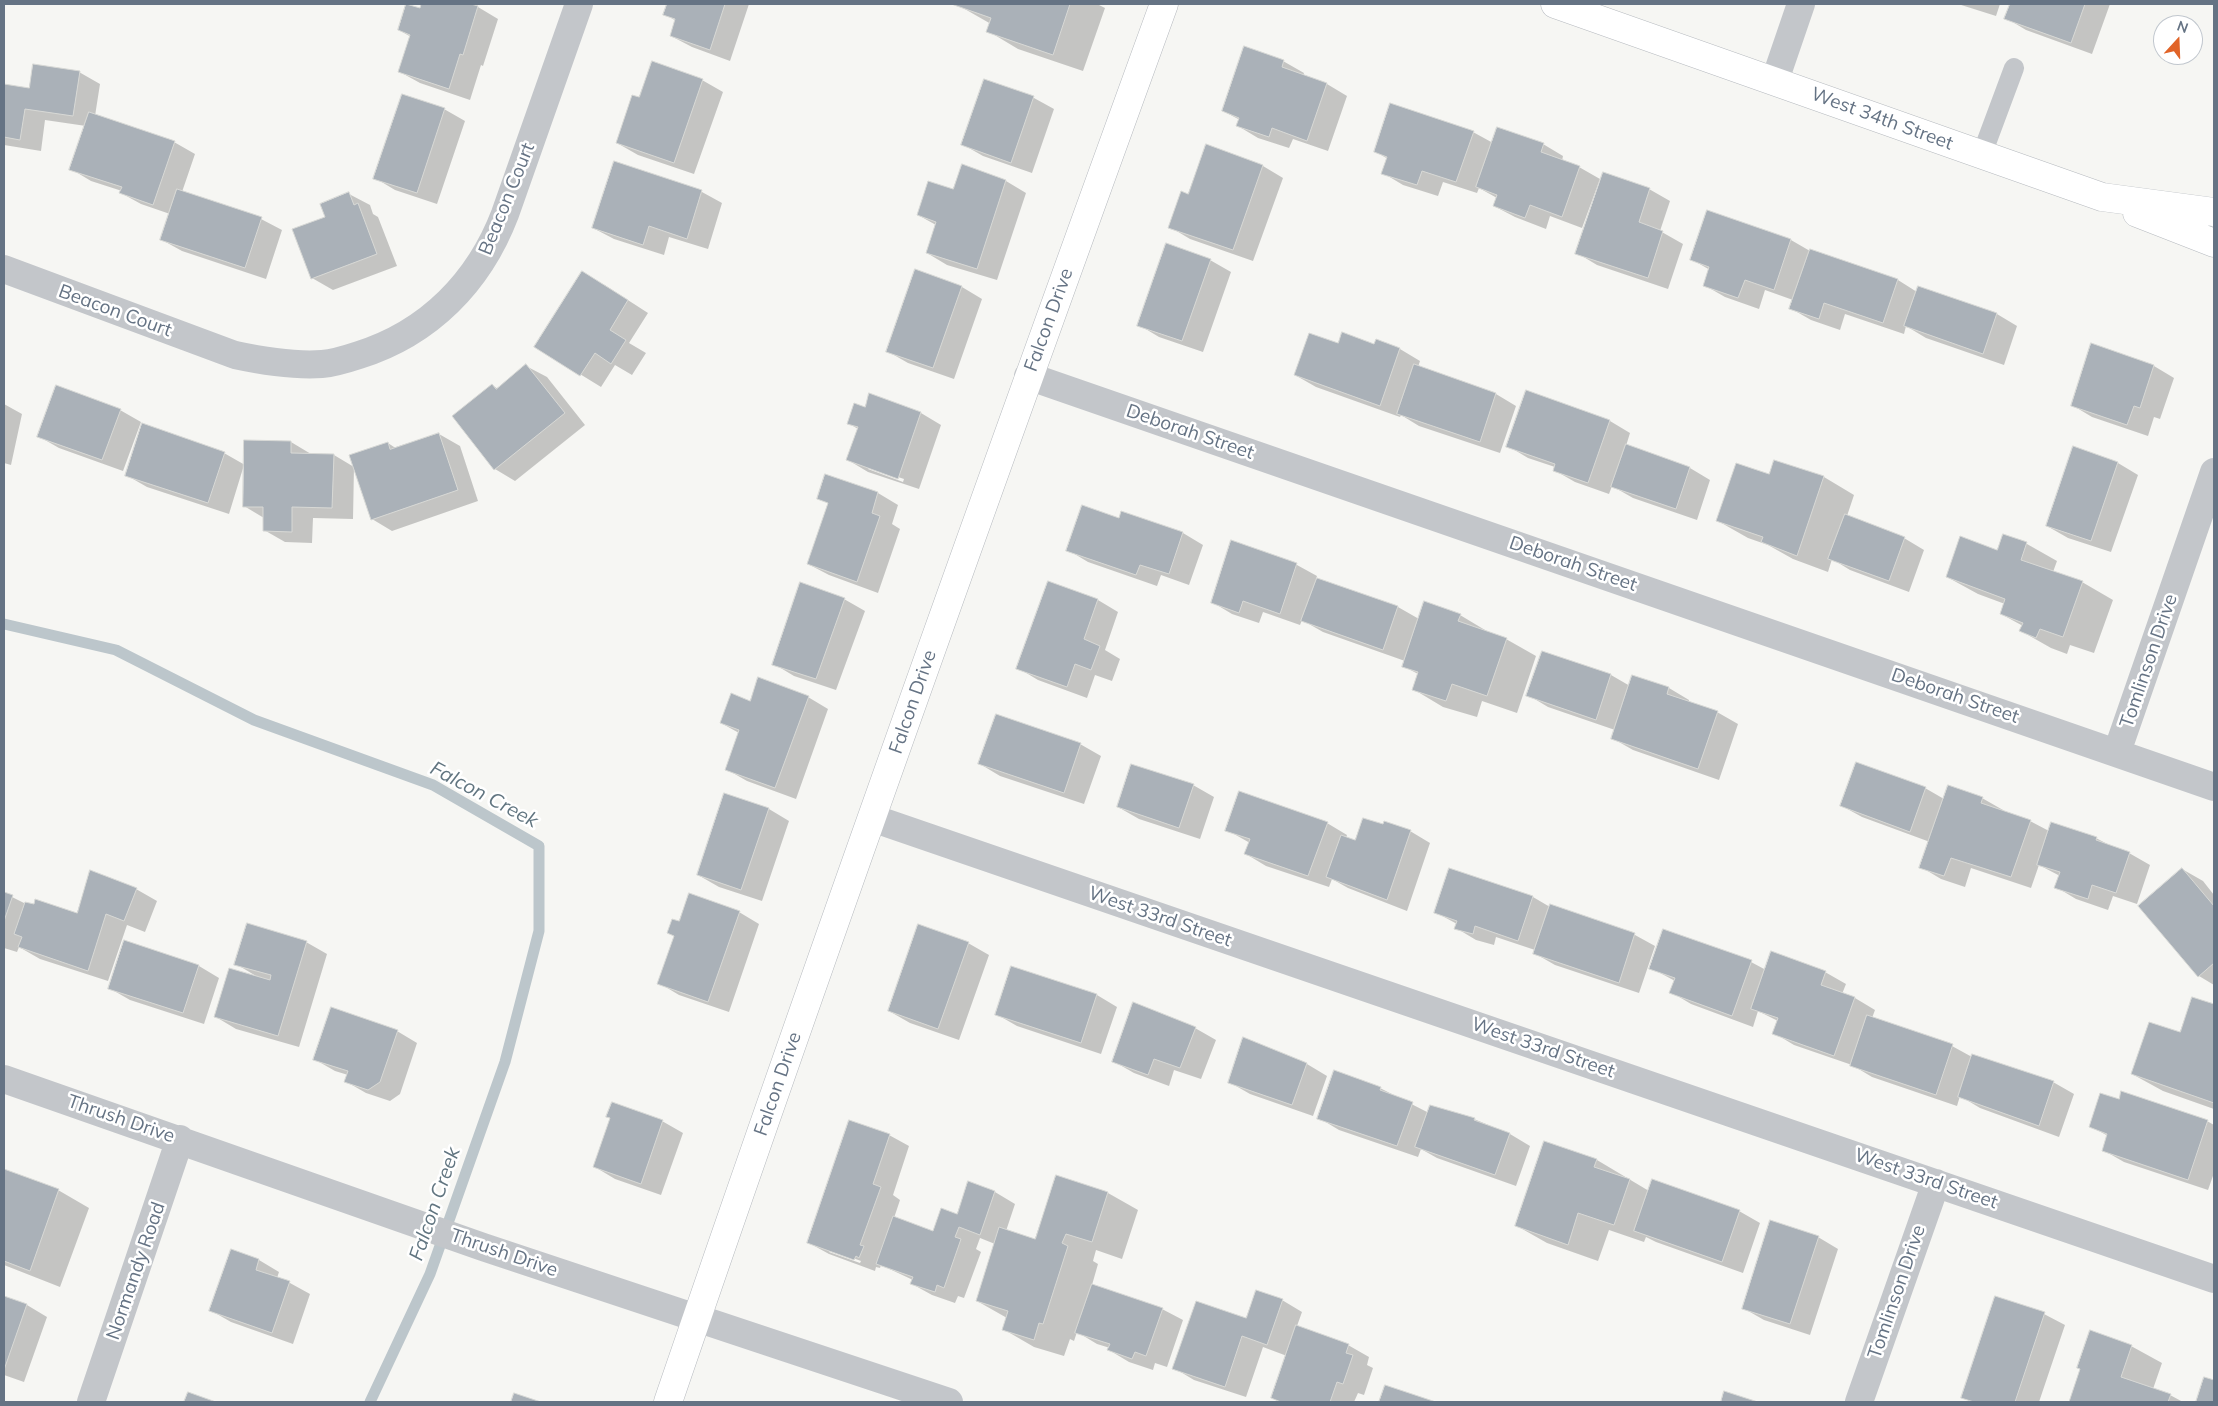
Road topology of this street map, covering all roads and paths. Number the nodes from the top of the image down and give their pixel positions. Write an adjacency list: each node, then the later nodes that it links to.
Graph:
1 (579, 4): 11 (street, Beacon Court)
2 (1164, 4): 12 (street, Falcon Drive)
3 (1555, 4): 6 (street, West 34th Street)
4 (1801, 4): 6 (street)
5 (2014, 68): 7 (lane)
6 (1775, 80): 7 (street, West 34th Street)
7 (1982, 154): 8 (street, West 34th Street)
8 (2102, 197): 9 (street, West 34th Street); 10 (street)
9 (2214, 212)
10 (2214, 243)
11 (4, 269)
12 (1028, 376): 14 (street, Deborah Street); 16 (street, Falcon Drive)
13 (2214, 472): 14 (street, Tomlinson Drive)
14 (2117, 752): 15 (street, Tomlinson Drive)
15 (2214, 786)
16 (872, 818): 19 (street, West 33rd Street); 21 (street, Falcon Drive)
17 (4, 1079): 18 (street, Thrush Drive)
18 (180, 1139): 21 (street, Thrush Drive); 22 (street, Normandy Road)
19 (1936, 1183): 20 (street, West 33rd Street); 25 (street, Tomlinson Drive)
20 (2214, 1278)
21 (697, 1317): 23 (street, Falcon Drive); 24 (street, Thrush Drive)
22 (91, 1402)
23 (668, 1402)
24 (949, 1402)
25 (1859, 1402)

